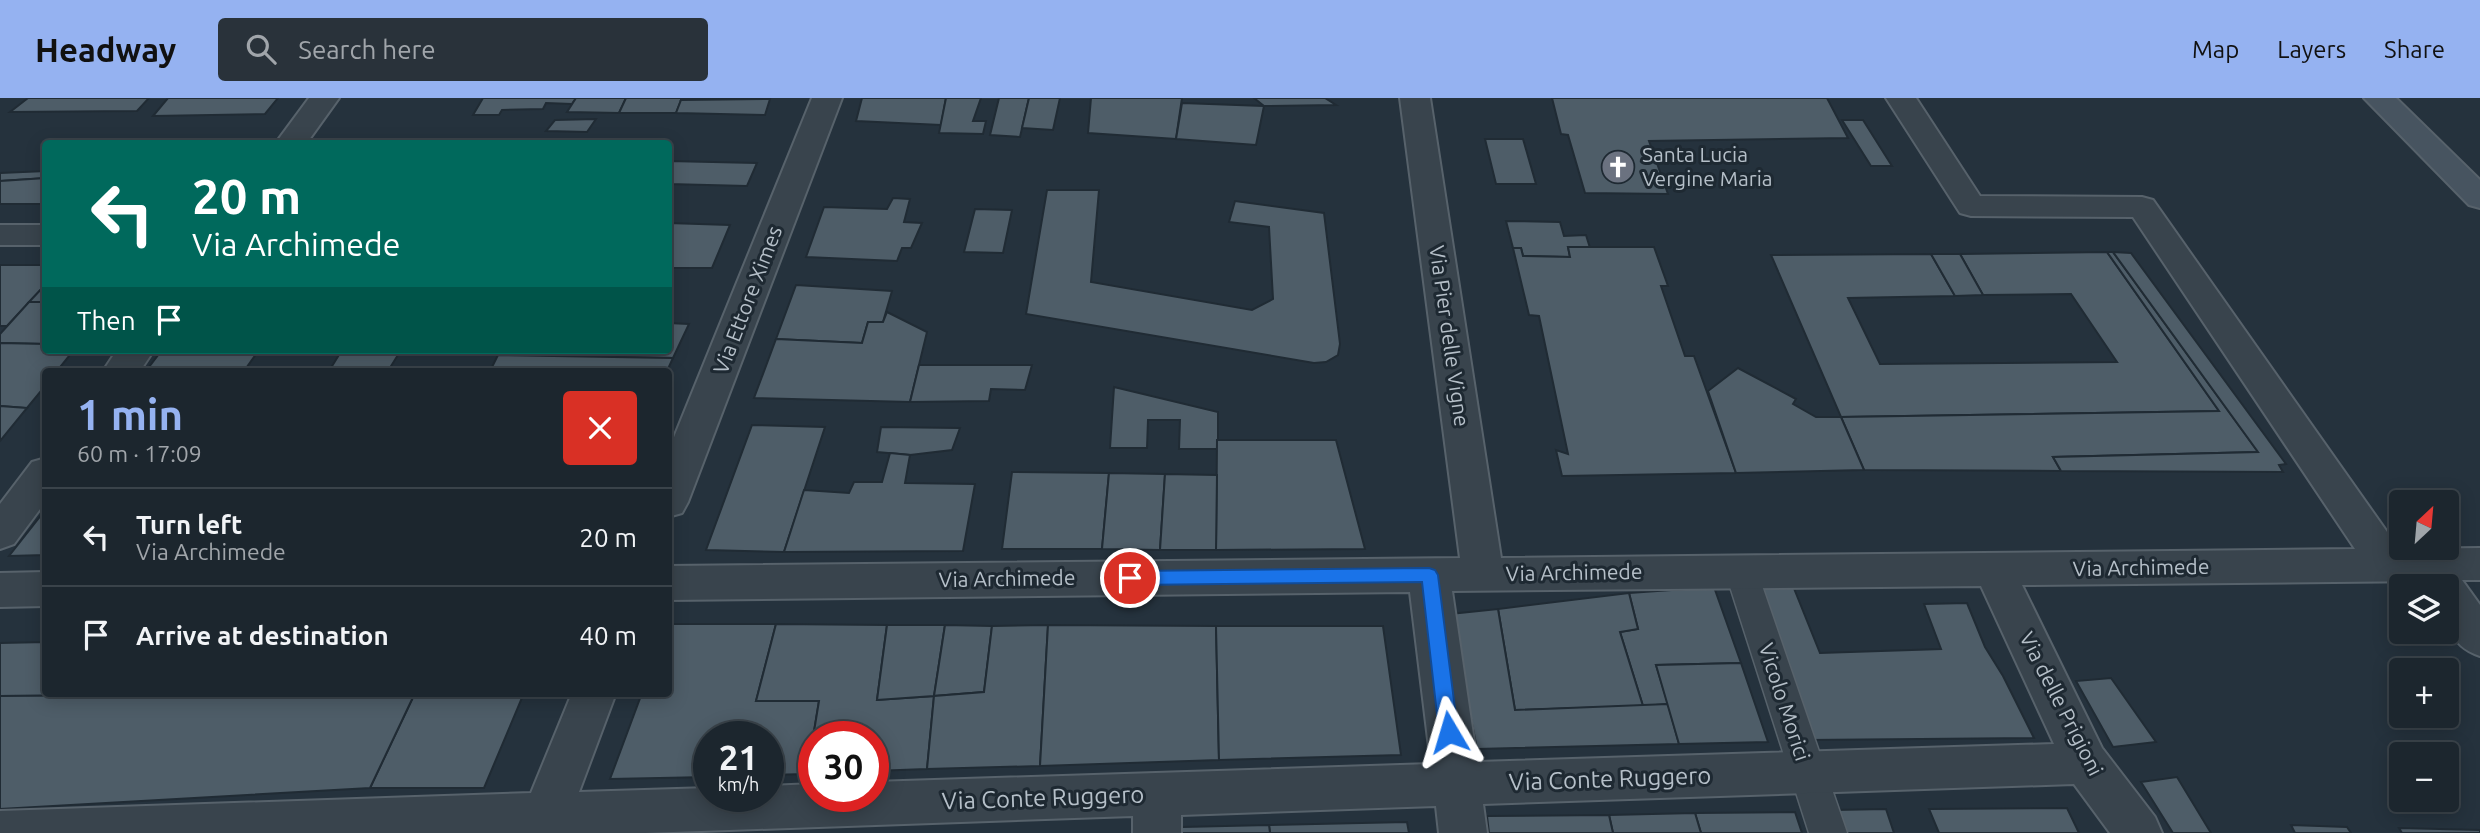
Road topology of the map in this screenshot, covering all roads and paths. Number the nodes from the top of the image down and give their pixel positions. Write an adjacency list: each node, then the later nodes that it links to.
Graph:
1 (324, 98): 6 (street)
2 (827, 98): 11 (street, Via Ettore Ximes)
3 (1415, 98): 17 (street, Via Pier delle Vigne)
4 (1900, 98): 14 (street)
5 (2379, 98): 7 (main road)
6 (293, 140)
7 (2480, 198)
8 (0, 235): 9 (street)
9 (42, 235)
10 (42, 477): 12 (street)
11 (672, 492)
12 (0, 533)
13 (2480, 564): 19 (street, Via Archimede)
14 (2388, 565): 15 (street, Via Archimede); 18 (street, Via Archimede)
15 (1994, 569): 16 (street, Via Archimede); 27 (street, Via delle Prigioni)
16 (1741, 571): 17 (street, Via Archimede); 28 (lane, Vicolo Morici)
17 (1483, 574): 20 (street, Via Archimede)
18 (2419, 574)
19 (2454, 574)
20 (1429, 575): 21 (street, Via Archimede); 29 (street)
21 (672, 583)
22 (42, 589): 23 (street)
23 (0, 590)
24 (2459, 608): 25 (street)
25 (2480, 638)
26 (592, 697): 31 (street)
27 (2086, 764): 28 (street, Via Conte Ruggero); 35 (street, Via delle Prigioni)
28 (1807, 772): 29 (street, Via Conte Ruggero); 34 (lane, Vicolo Morici)
29 (1455, 785): 30 (street, Via Conte Ruggero); 33 (street)
30 (1157, 814): 31 (street, Via Conte Ruggero)
31 (542, 824): 32 (street, Via Conte Ruggero)
32 (0, 833)
33 (1462, 833)
34 (1828, 833)
35 (2138, 833)

